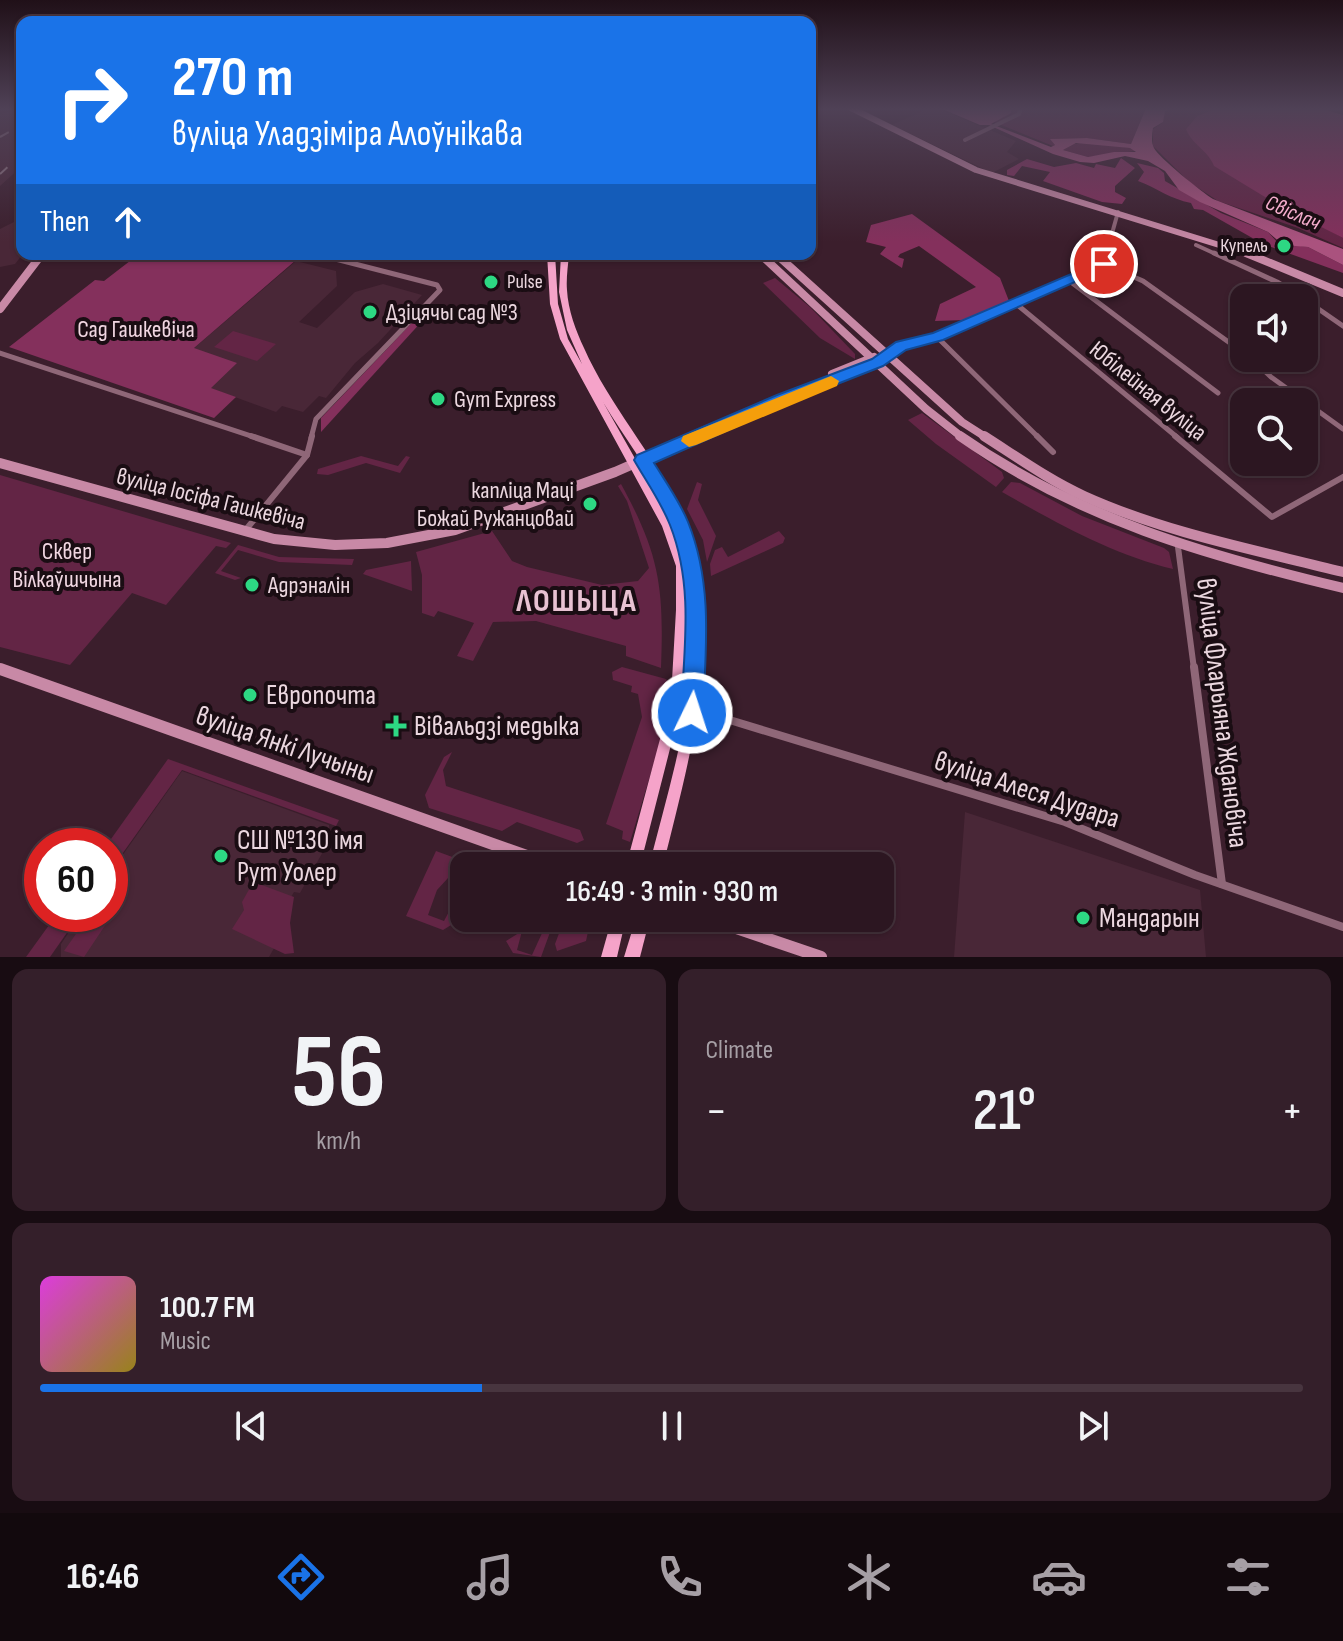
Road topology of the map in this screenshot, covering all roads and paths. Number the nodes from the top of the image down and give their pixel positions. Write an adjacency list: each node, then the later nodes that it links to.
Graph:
1 (939, 153): 2 (street)
2 (1117, 213): 10 (street); 13 (street)
3 (1196, 245): 12 (street)
4 (37, 260): 16 (street)
5 (339, 260): 27 (street)
6 (551, 260): 28 (main road)
7 (565, 260): 28 (main road)
8 (767, 260): 22 (street)
9 (783, 260): 21 (street)
10 (1104, 264): 11 (street); 19 (street)
11 (1067, 279): 14 (street); 24 (street)
12 (1280, 284)
13 (1343, 296)
14 (1014, 302): 18 (street); 30 (street, Юбілейная вуліца)
15 (1318, 308): 17 (street)
16 (0, 309)
17 (1343, 326)
18 (937, 337): 21 (street); 26 (street)
19 (1230, 343)
20 (0, 353): 27 (street)
21 (886, 354): 22 (street); 33 (street)
22 (875, 360): 28 (street, вуліца Іосіфа Гашкевіча); 32 (street)
23 (1266, 372): 25 (street)
24 (1218, 393)
25 (1343, 429)
26 (1053, 452)
27 (307, 455): 31 (street)
28 (638, 462): 31 (street, вуліца Іосіфа Гашкевіча); 36 (main road); 38 (main road)
29 (0, 463): 31 (street, вуліца Іосіфа Гашкевіча)
30 (1343, 477)
31 (244, 532)
32 (1178, 547): 34 (street); 40 (street, вуліца Фларыяна Ждановіча)
33 (1343, 572)
34 (1343, 588)
35 (0, 669): 37 (street, вуліца Янкі Лучыны)
36 (692, 713): 39 (main road); 40 (street, вуліца Алеся Дудара)
37 (516, 852)
38 (637, 852)
39 (659, 852)
40 (1222, 884): 41 (street, вуліца Алеся Дудара)
41 (1343, 927)
42 (615, 932): 45 (main road)
43 (639, 932): 46 (main road)
44 (748, 932): 47 (street)
45 (609, 957)
46 (632, 957)
47 (821, 957)

